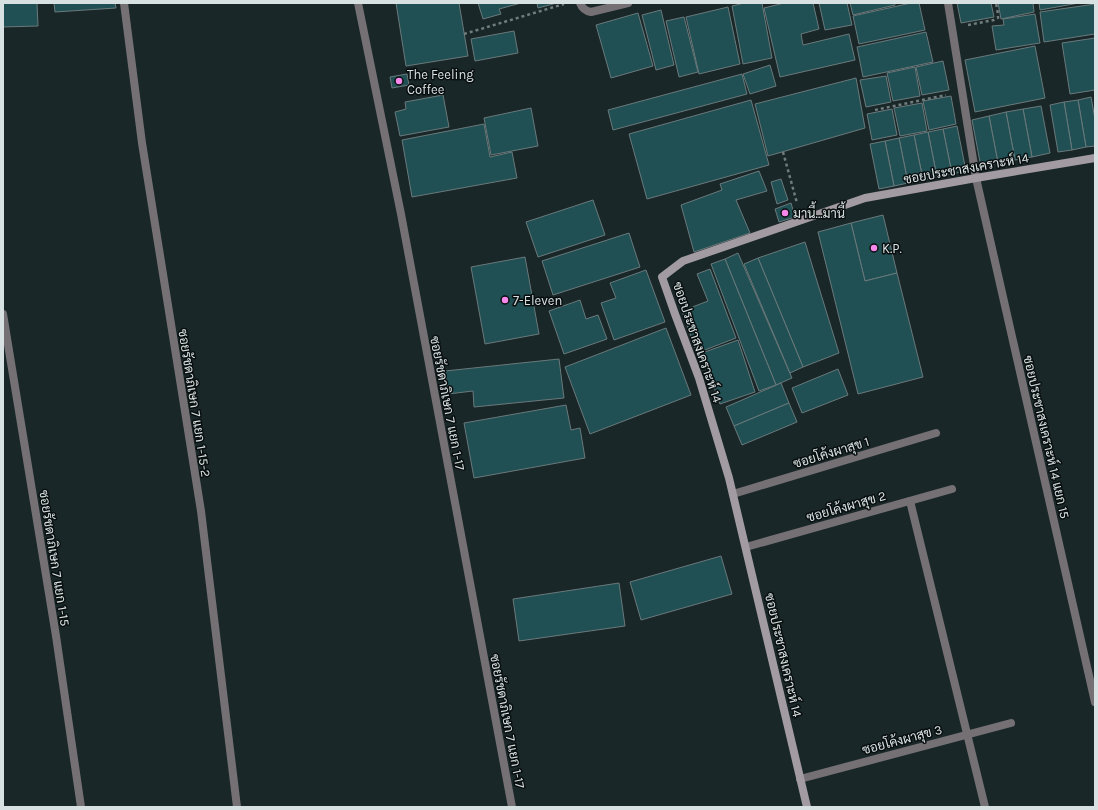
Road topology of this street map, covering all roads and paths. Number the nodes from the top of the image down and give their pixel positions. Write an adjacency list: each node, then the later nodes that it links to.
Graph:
1 (124, 3): 27 (street, ซอยรัชดาภิเษก 7 แยก 1-15-2)
2 (358, 3): 28 (street, ซอยรัชดาภิเษก 7 แยก 1-17)
3 (568, 3): 9 (path)
4 (628, 3): 7 (street)
5 (948, 3): 8 (street, ซอยประชาสงเคราะห์ 14 แยก 15)
6 (996, 3): 8 (path)
7 (581, 6)
8 (952, 28): 10 (street, ซอยประชาสงเคราะห์ 14 แยก 15)
9 (464, 34)
10 (962, 91): 11 (path); 14 (street, ซอยประชาสงเคราะห์ 14 แยก 15)
11 (875, 110)
12 (783, 152): 15 (path)
13 (1095, 158): 14 (street, ซอยประชาสงเคราะห์ 14)
14 (976, 178): 15 (street, ซอยประชาสงเคราะห์ 14); 22 (street, ซอยประชาสงเคราะห์ 14 แยก 15)
15 (802, 220): 19 (street, ซอยประชาสงเคราะห์ 14)
16 (3, 314): 26 (street, ซอยรัชดาภิเษก 7 แยก 1-15)
17 (936, 433): 19 (street, ซอยโค้งผาสุข 1)
18 (952, 488): 20 (street, ซอยโค้งผาสุข 2)
19 (733, 494): 21 (street, ซอยประชาสงเคราะห์ 14)
20 (910, 501): 21 (street, ซอยโค้งผาสุข 2); 24 (street)
21 (746, 547): 25 (street, ซอยประชาสงเคราะห์ 14)
22 (1095, 702)
23 (1011, 723): 24 (street, ซอยโค้งผาสุข 3)
24 (967, 734): 25 (street, ซอยโค้งผาสุข 3); 30 (street)
25 (800, 779): 29 (street, ซอยประชาสงเคราะห์ 14)
26 (81, 807)
27 (237, 807)
28 (512, 807)
29 (807, 807)
30 (985, 807)

